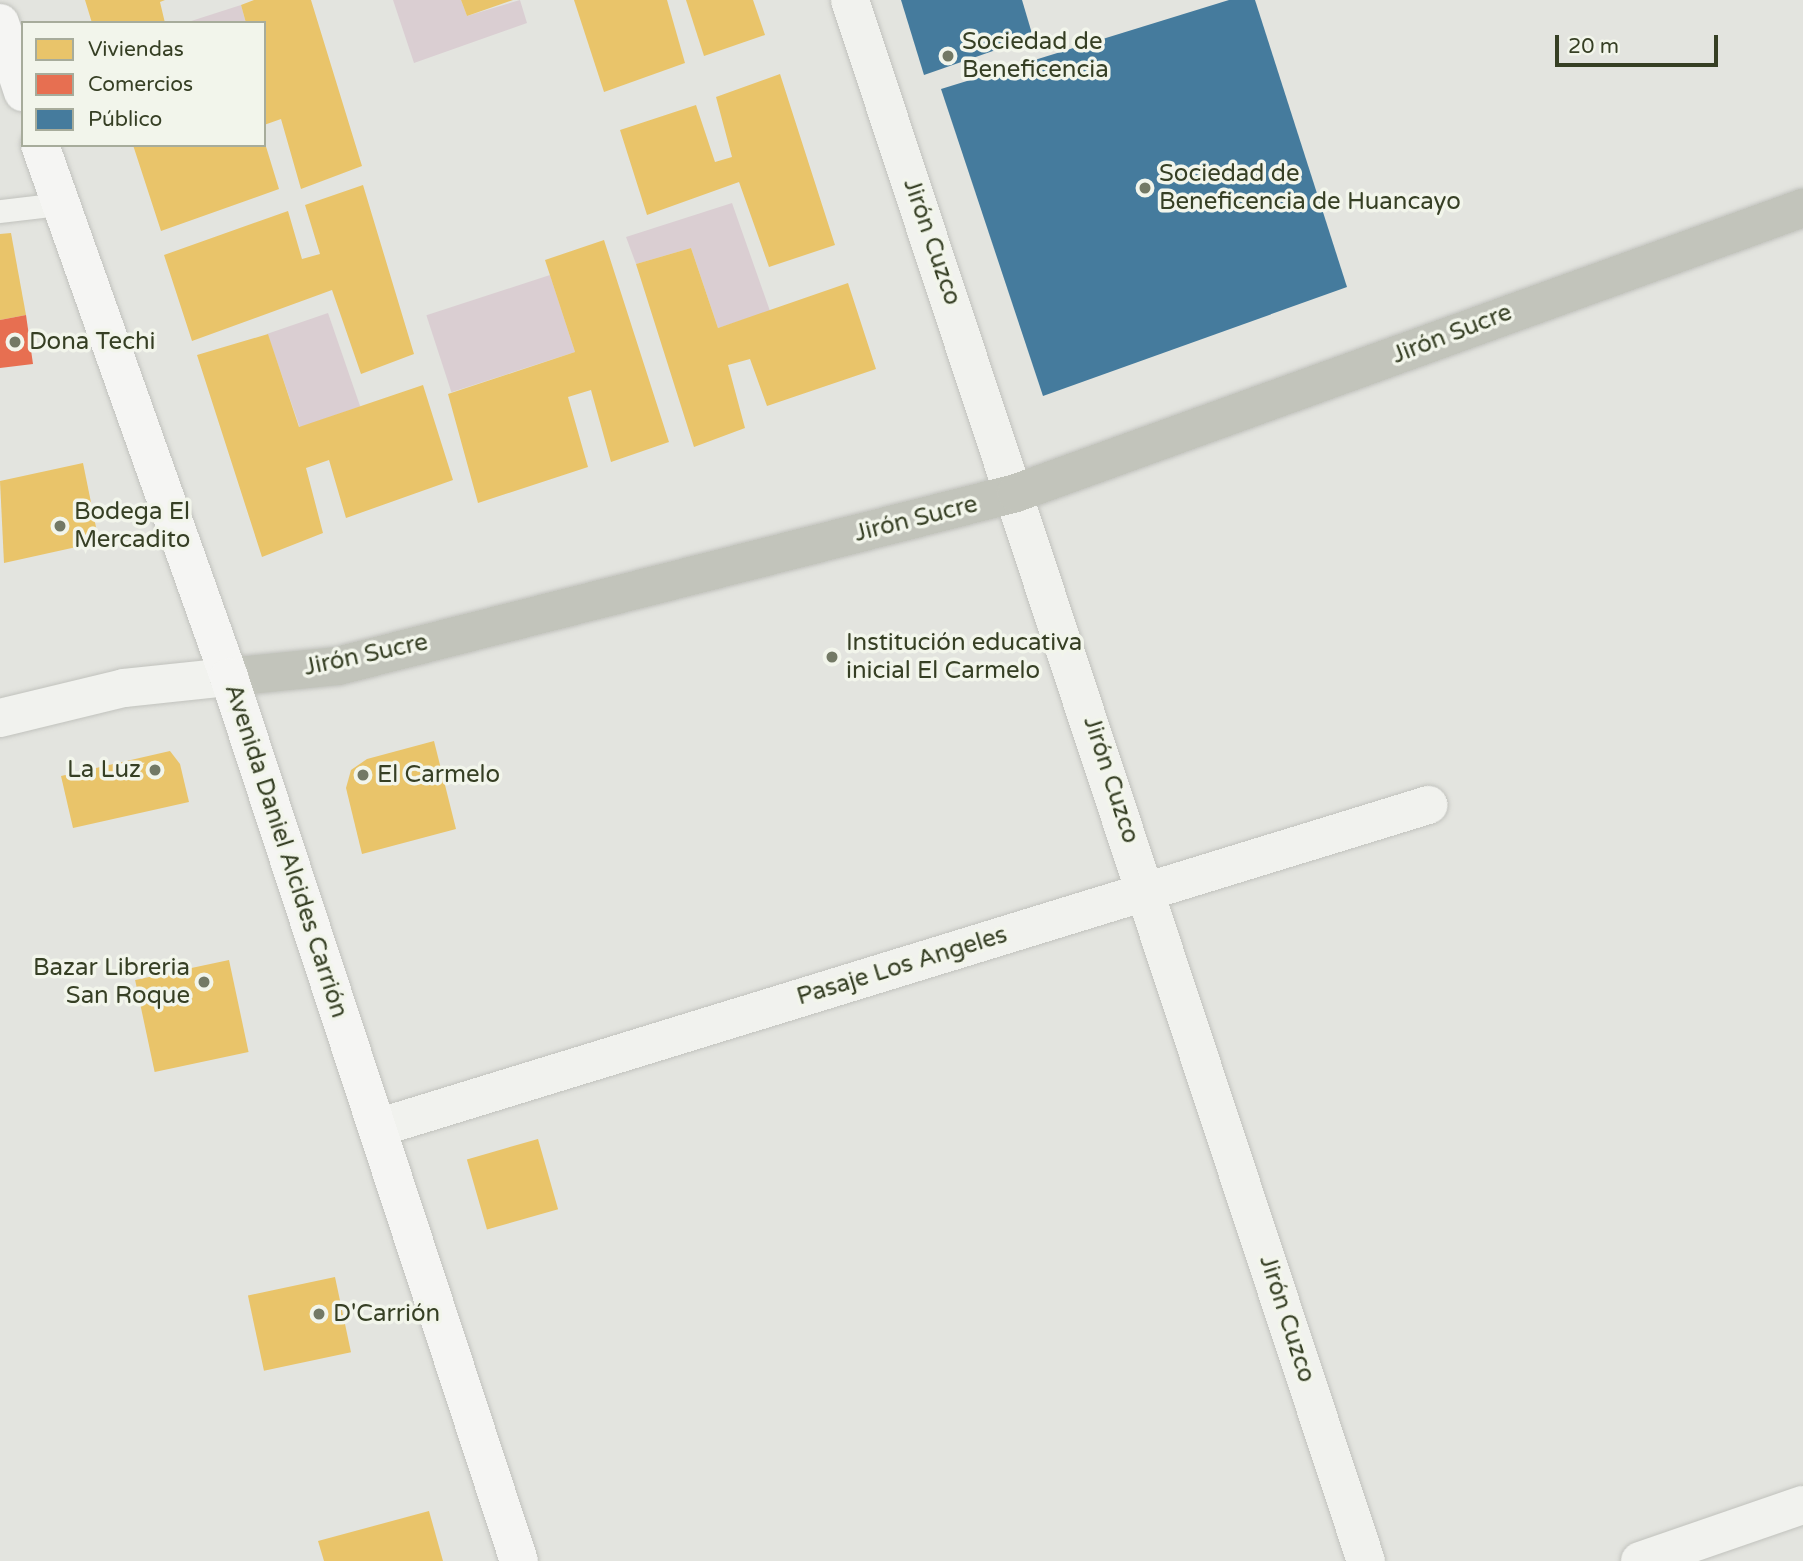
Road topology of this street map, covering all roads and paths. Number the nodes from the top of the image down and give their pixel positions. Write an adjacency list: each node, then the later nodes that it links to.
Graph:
1 (850, 0): 8 (street, Jirón Cuzco)
2 (0, 23): 3 (main road)
3 (21, 86)
4 (41, 147): 5 (main road, Avenida Daniel Alcides Carrión)
5 (60, 204): 7 (lane); 9 (main road, Avenida Daniel Alcides Carrión)
6 (1803, 208): 8 (street, Jirón Sucre)
7 (0, 211)
8 (1016, 493): 9 (street, Jirón Sucre); 12 (street, Jirón Cuzco)
9 (229, 677): 10 (street, Jirón Sucre); 13 (main road, Avenida Daniel Alcides Carrión)
10 (0, 718)
11 (1428, 805): 12 (street, Pasaje Los Angeles)
12 (1148, 891): 13 (street, Pasaje Los Angeles); 16 (street, Jirón Cuzco)
13 (377, 1128): 15 (main road, Avenida Daniel Alcides Carrión)
14 (1803, 1505): 17 (street)
15 (519, 1561)
16 (1366, 1561)
17 (1640, 1561)

